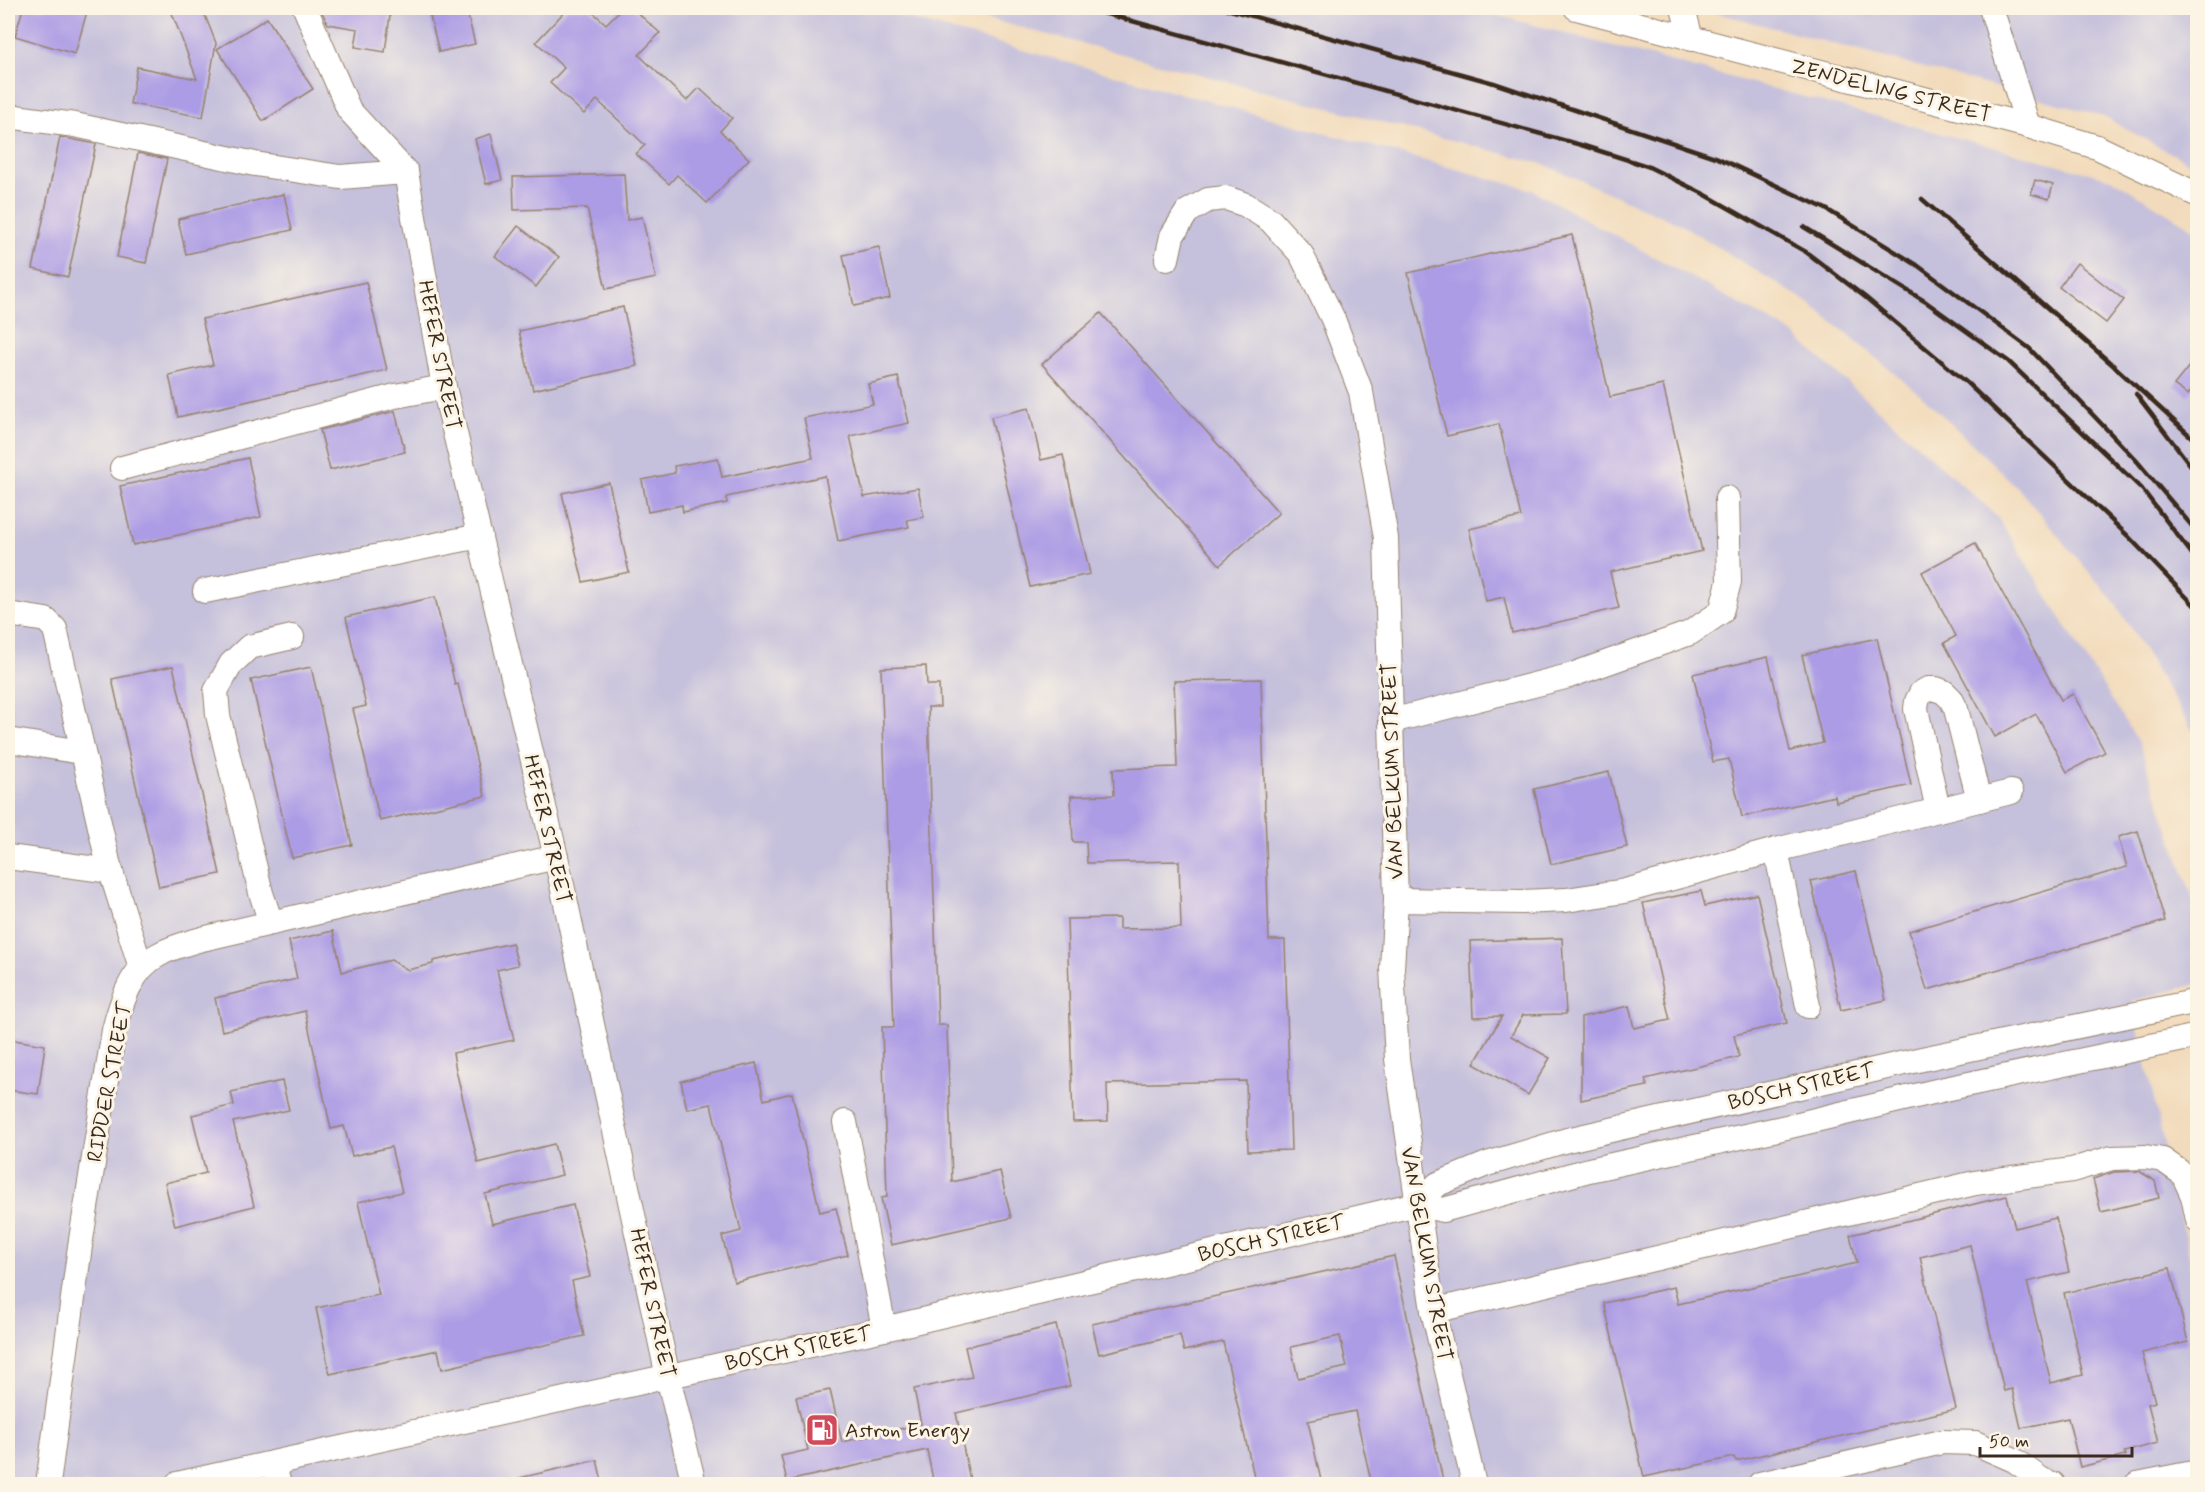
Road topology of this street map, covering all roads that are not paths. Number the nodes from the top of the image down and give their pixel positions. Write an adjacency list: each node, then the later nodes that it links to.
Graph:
1 (305, 8): 8 (street)
2 (1576, 8): 5 (street, ZENDELING STREET)
3 (1683, 8): 5 (street)
4 (1991, 8): 7 (street)
5 (1691, 39): 7 (street, ZENDELING STREET)
6 (8, 116): 8 (street)
7 (2028, 126): 9 (street, ZENDELING STREET)
8 (406, 172): 11 (street, HEFER STREET)
9 (2198, 195)
10 (1167, 259): 18 (street, VAN BELKUM STREET)
11 (444, 387): 12 (street); 14 (street, HEFER STREET)
12 (123, 468)
13 (1727, 498): 18 (street)
14 (480, 536): 15 (street); 26 (street, HEFER STREET)
15 (205, 591)
16 (8, 614): 20 (street)
17 (292, 637): 29 (street)
18 (1391, 721): 28 (street, VAN BELKUM STREET)
19 (8, 740): 20 (street)
20 (81, 752): 27 (street)
21 (2011, 792): 22 (street)
22 (1979, 800): 23 (street); 23 (street)
23 (1938, 810): 24 (street)
24 (1776, 850): 28 (street); 32 (street)
25 (8, 857): 27 (street)
26 (556, 857): 29 (street, RIDDER STREET); 39 (street, HEFER STREET)
27 (111, 871): 30 (street)
28 (1396, 900): 35 (street, VAN BELKUM STREET)
29 (271, 923): 30 (street, RIDDER STREET)
30 (141, 968): 42 (street, RIDDER STREET)
31 (2198, 1001): 35 (street, BOSCH STREET)
32 (1808, 1006)
33 (2198, 1036): 35 (street, BOSCH STREET)
34 (845, 1122): 38 (street)
35 (1417, 1204): 37 (street, VAN BELKUM STREET); 38 (street, BOSCH STREET)
36 (2198, 1220): 37 (street)
37 (1433, 1311): 45 (street, VAN BELKUM STREET)
38 (884, 1329): 39 (street, BOSCH STREET)
39 (668, 1377): 41 (street, BOSCH STREET); 44 (street, HEFER STREET)
40 (2198, 1472): 48 (street)
41 (276, 1474): 43 (street, BOSCH STREET)
42 (48, 1485)
43 (177, 1485)
44 (694, 1485)
45 (1474, 1485)
46 (1760, 1485): 47 (street)
47 (2053, 1485)
48 (2137, 1485)

